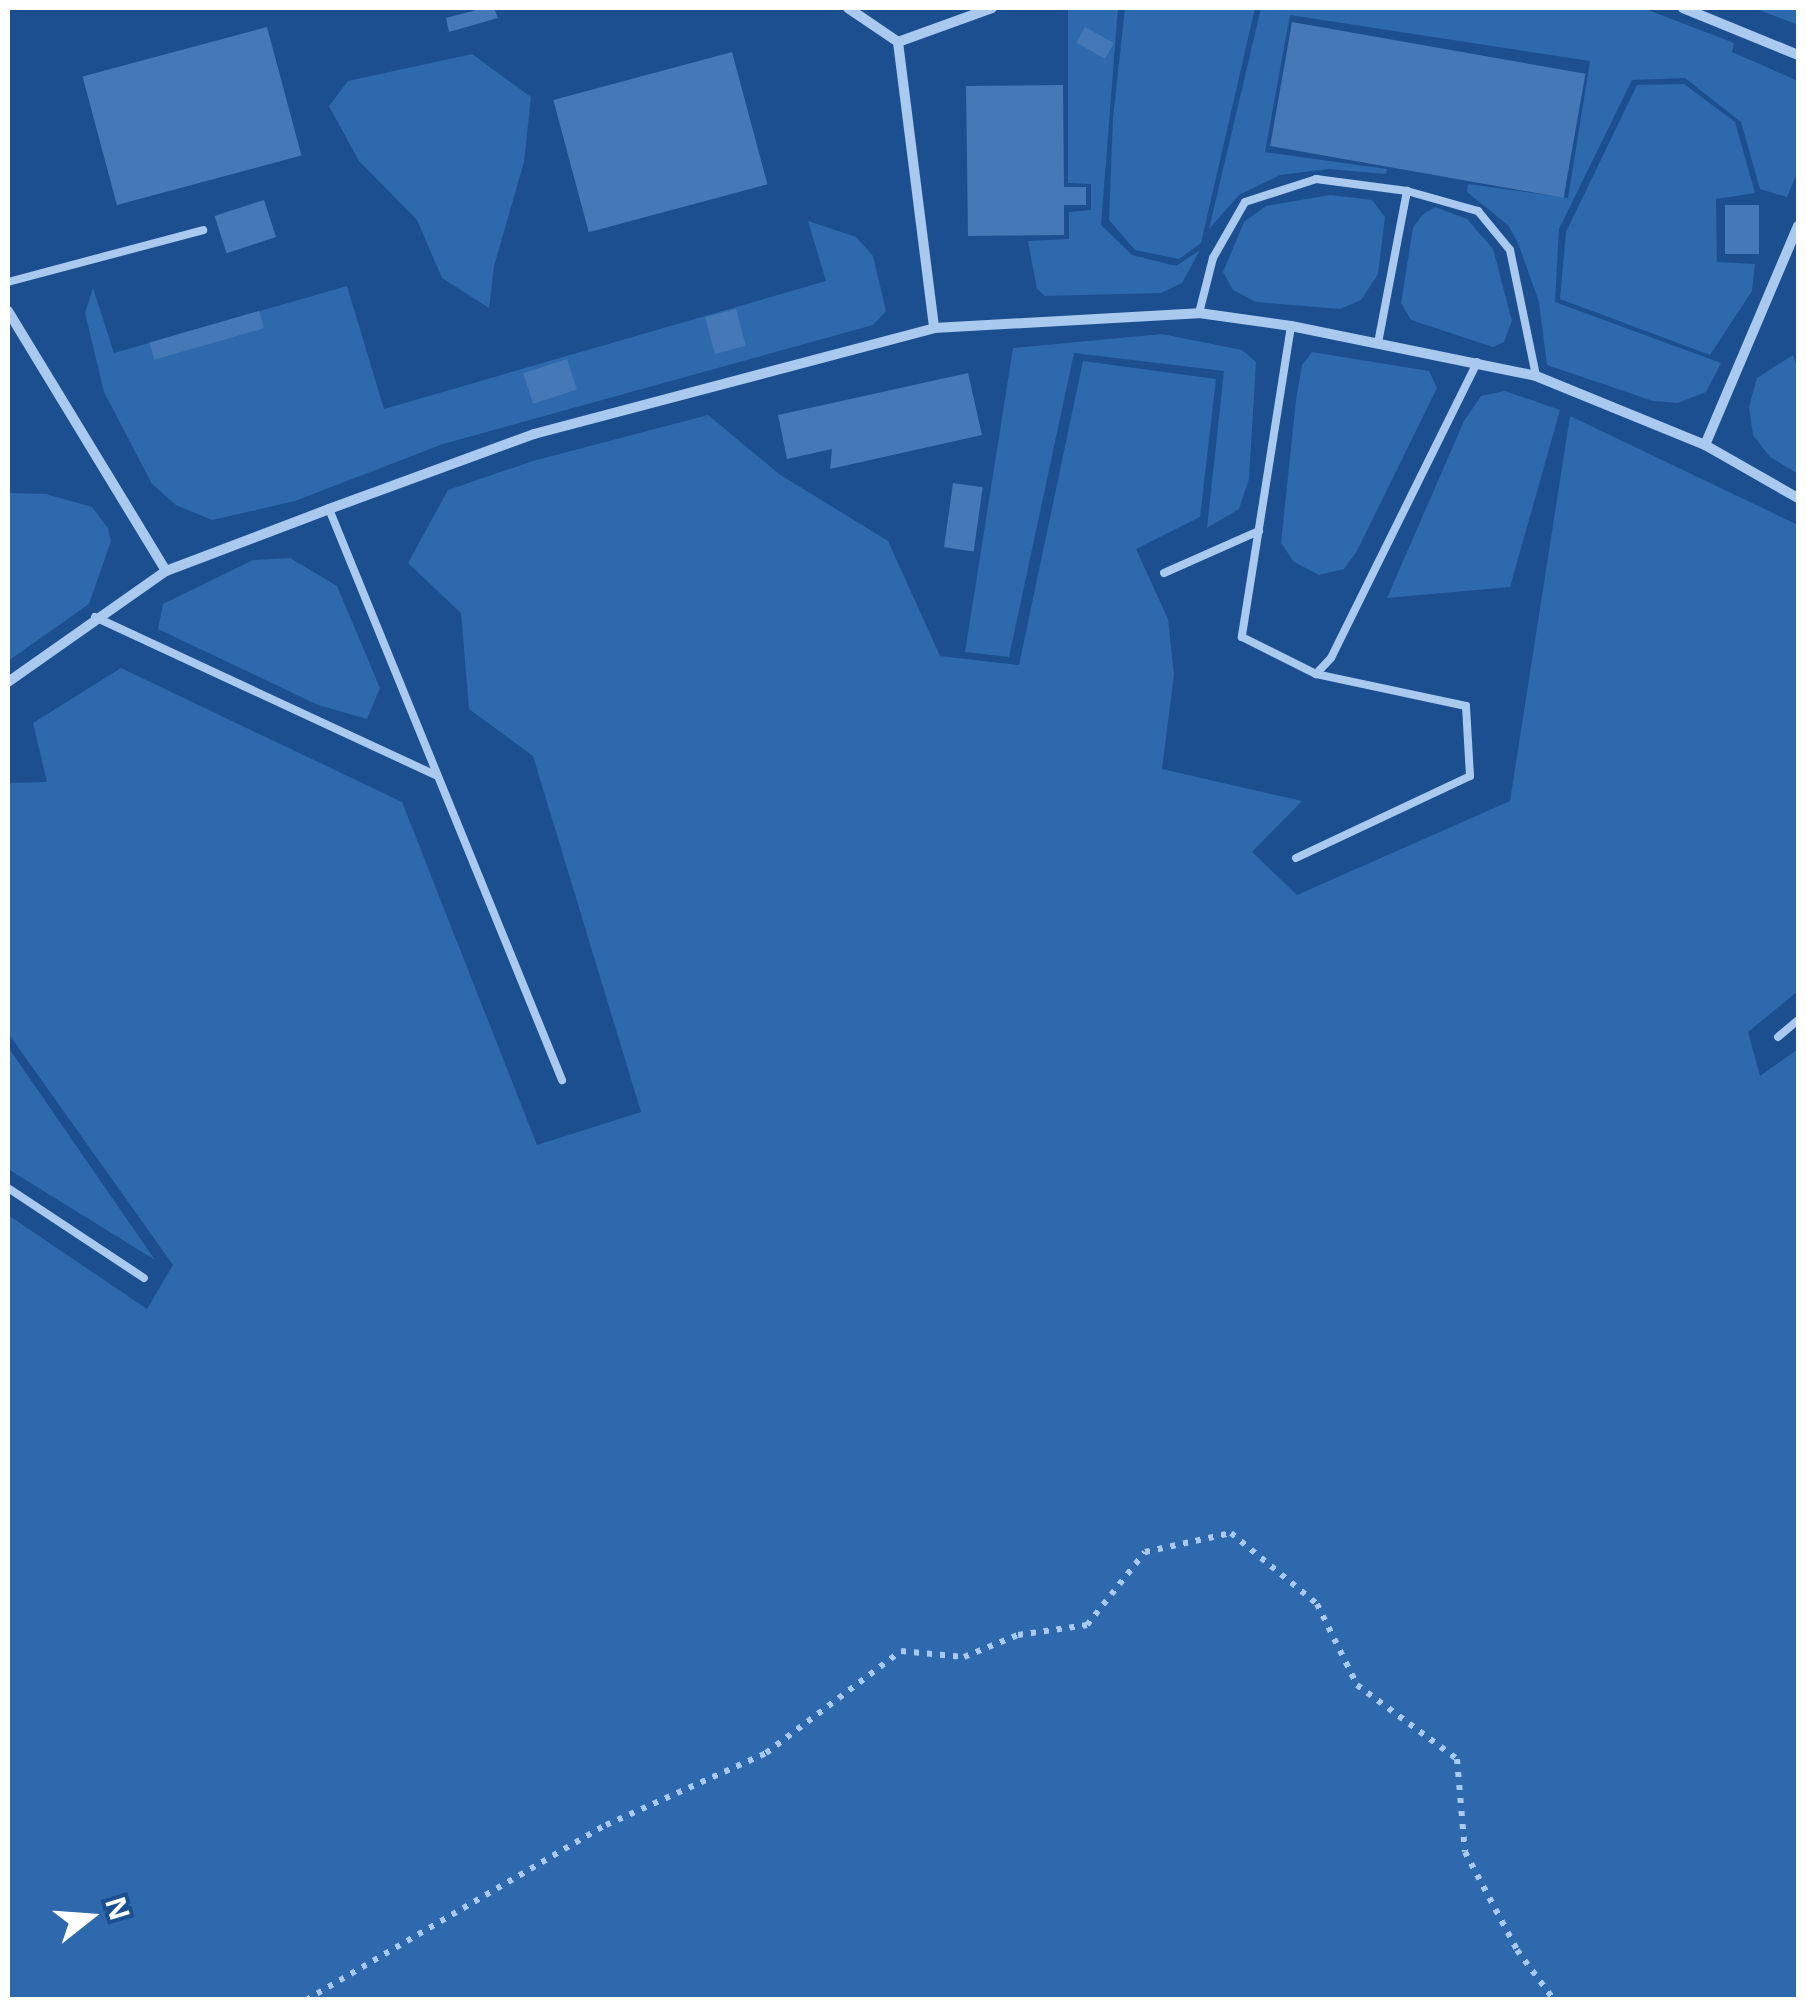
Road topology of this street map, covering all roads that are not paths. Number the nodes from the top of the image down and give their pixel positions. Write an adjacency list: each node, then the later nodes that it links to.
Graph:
1 (848, 8): 4 (street)
2 (992, 8): 4 (street)
3 (1682, 8): 5 (street)
4 (898, 42): 13 (street)
5 (1798, 55)
6 (1407, 191): 11 (lane); 14 (lane); 16 (lane)
7 (1798, 226): 17 (street)
8 (202, 230): 9 (lane)
9 (8, 282)
10 (8, 311): 21 (street)
11 (1199, 313): 12 (street); 13 (street)
12 (1291, 326): 14 (street); 20 (lane)
13 (934, 328): 19 (street)
14 (1378, 343): 15 (street)
15 (1478, 362): 16 (street); 24 (lane)
16 (1536, 376): 17 (street)
17 (1705, 445): 18 (street)
18 (1798, 498)
19 (330, 508): 21 (street); 26 (lane)
20 (1259, 531): 22 (lane); 24 (lane)
21 (166, 571): 23 (street)
22 (1164, 573)
23 (96, 617): 25 (street); 26 (lane)
24 (1316, 674): 27 (lane)
25 (8, 682)
26 (435, 775): 30 (lane)
27 (1296, 858)
28 (1798, 1020): 29 (lane)
29 (1778, 1037)
30 (562, 1080)
31 (8, 1188): 32 (lane)
32 (144, 1278)

